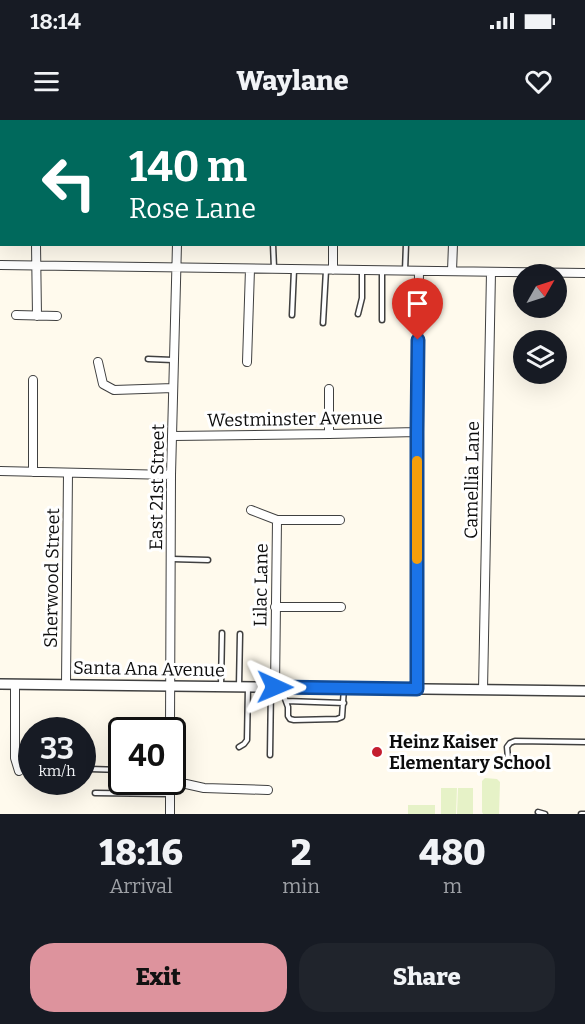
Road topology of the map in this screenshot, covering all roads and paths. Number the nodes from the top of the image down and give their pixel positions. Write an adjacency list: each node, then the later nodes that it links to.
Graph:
1 (36, 246): 8 (street)
2 (177, 246): 9 (street, East 21st Street)
3 (273, 246): 11 (lane)
4 (333, 246): 13 (street)
5 (406, 246): 16 (lane)
6 (453, 246): 18 (street)
7 (0, 265): 8 (street)
8 (36, 266): 9 (street); 24 (street)
9 (176, 268): 10 (street); 29 (street, East 21st Street)
10 (250, 268): 11 (street); 31 (street)
11 (274, 269): 12 (street)
12 (294, 269): 13 (street); 23 (lane)
13 (329, 270): 14 (street); 27 (lane)
14 (362, 270): 15 (street); 21 (lane)
15 (382, 270): 16 (street); 26 (lane)
16 (405, 271): 17 (street)
17 (419, 271): 18 (street); 35 (street)
18 (452, 271): 19 (street)
19 (491, 272): 20 (street); 60 (street, Camellia Lane)
20 (585, 273)
21 (358, 314)
22 (16, 315): 24 (street)
23 (292, 315)
24 (37, 316): 25 (street)
25 (57, 316)
26 (382, 320)
27 (322, 323)
28 (148, 359): 29 (lane)
29 (173, 360): 33 (street, East 21st Street)
30 (98, 362): 33 (street)
31 (247, 362)
32 (33, 380): 39 (street)
33 (172, 388): 37 (street, East 21st Street)
34 (329, 389): 36 (street)
35 (417, 432): 36 (street, Westminster Avenue); 59 (street)
36 (329, 434): 37 (street, Westminster Avenue)
37 (173, 436): 41 (street, East 21st Street)
38 (0, 471): 39 (street)
39 (33, 472): 40 (street)
40 (68, 473): 41 (street); 53 (street, Sherwood Street)
41 (171, 476): 45 (street, East 21st Street)
42 (251, 510): 43 (street)
43 (277, 520): 44 (street); 47 (street, Lilac Lane)
44 (339, 520)
45 (171, 559): 46 (lane); 54 (street, East 21st Street)
46 (208, 560)
47 (276, 607): 48 (street); 57 (street, Lilac Lane)
48 (341, 608)
49 (222, 633): 55 (lane)
50 (240, 634): 56 (lane)
51 (0, 684): 52 (street, Santa Ana Avenue)
52 (15, 684): 53 (street, Santa Ana Avenue); 69 (street)
53 (66, 684): 54 (street, Santa Ana Avenue)
54 (170, 686): 55 (street, Santa Ana Avenue); 64 (street, East 21st Street)
55 (221, 686): 56 (street, Santa Ana Avenue)
56 (243, 687): 57 (street, Santa Ana Avenue); 66 (lane)
57 (276, 687): 58 (street, Santa Ana Avenue); 62 (lane); 67 (lane)
58 (344, 688): 59 (street, Santa Ana Avenue); 63 (lane)
59 (417, 689): 60 (street, Santa Ana Avenue)
60 (483, 690): 61 (street, Santa Ana Avenue)
61 (585, 691)
62 (286, 701): 63 (lane); 63 (lane)
63 (344, 703)
64 (170, 717)
65 (585, 742): 68 (lane)
66 (239, 747)
67 (270, 755)
68 (508, 758)
69 (18, 768)
70 (186, 784): 71 (street)
71 (268, 790)
72 (170, 795): 74 (street)
73 (538, 812): 75 (lane)
74 (170, 814)
75 (545, 814)

